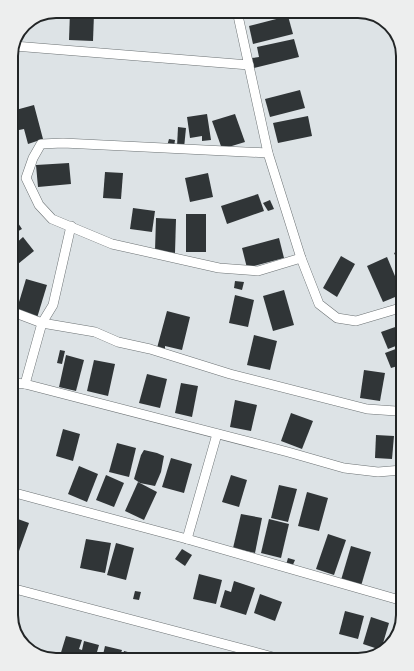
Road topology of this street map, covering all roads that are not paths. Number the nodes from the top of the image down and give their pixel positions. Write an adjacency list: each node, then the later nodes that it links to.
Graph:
1 (238, 18): 3 (street)
2 (19, 46): 3 (street)
3 (248, 65): 4 (street)
4 (268, 153): 5 (street); 6 (street)
5 (71, 226): 6 (street); 9 (street)
6 (301, 258): 7 (street)
7 (396, 309)
8 (18, 314): 9 (street)
9 (42, 323): 11 (street); 12 (street)
10 (18, 383): 11 (street)
11 (25, 384): 13 (street)
12 (396, 411)
13 (217, 434): 14 (street); 16 (street)
14 (396, 470)
15 (18, 494): 16 (street)
16 (187, 538): 18 (street)
17 (18, 590): 19 (street)
18 (396, 599)
19 (258, 653)

